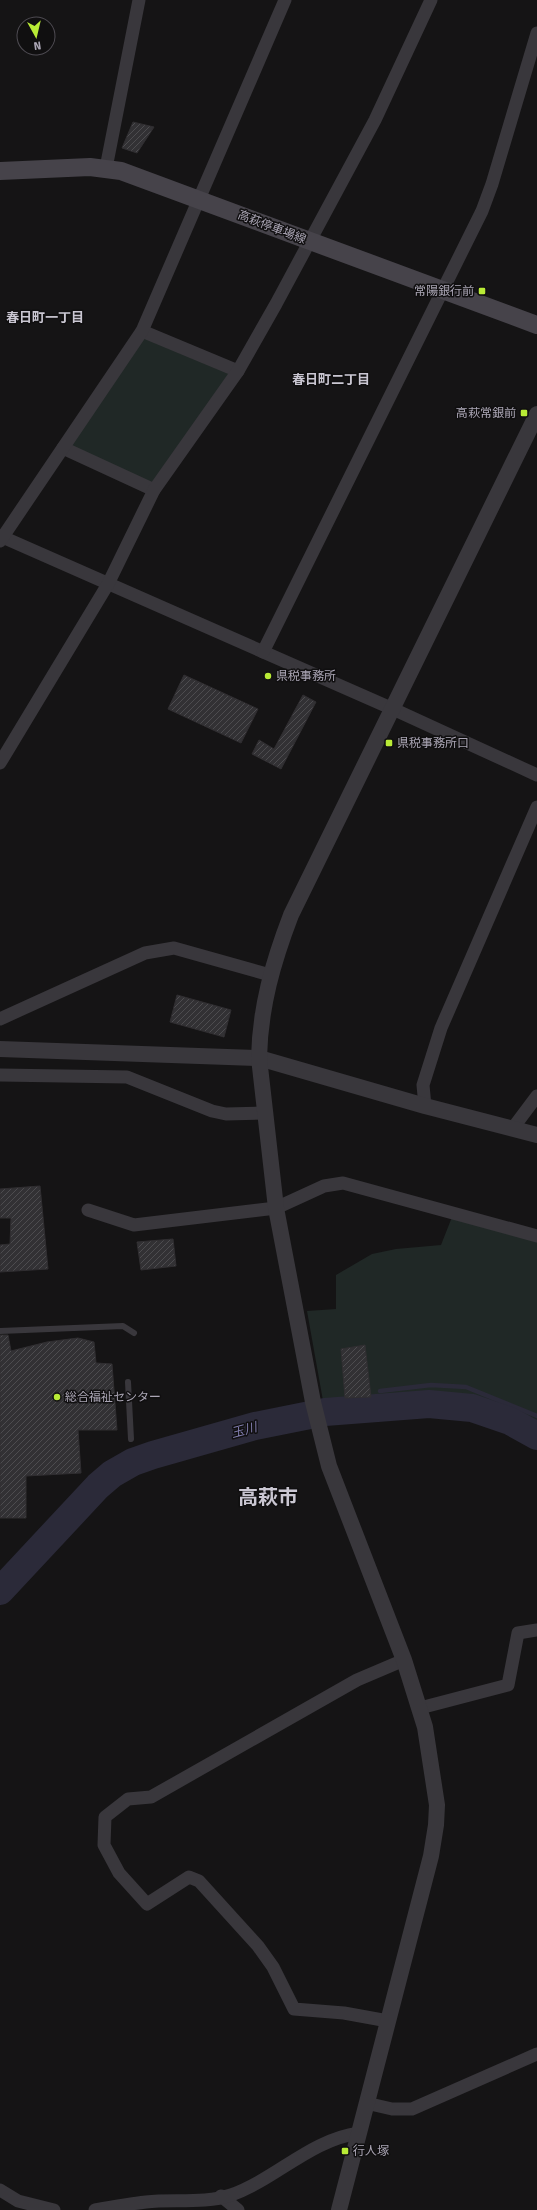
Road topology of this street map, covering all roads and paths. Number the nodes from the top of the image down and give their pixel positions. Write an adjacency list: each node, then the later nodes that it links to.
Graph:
1 (139, 0): 5 (street)
2 (285, 0): 7 (street)
3 (431, 0): 8 (street)
4 (537, 33): 9 (street)
5 (106, 168): 6 (main road, 高萩停車場線); 7 (main road, 高萩停車場線)
6 (0, 171)
7 (198, 198): 8 (main road, 高萩停車場線); 11 (street)
8 (311, 242): 9 (main road, 高萩停車場線); 12 (street)
9 (444, 290): 10 (main road, 高萩停車場線); 18 (street)
10 (537, 325)
11 (142, 331): 12 (street); 14 (street)
12 (238, 371): 15 (street)
13 (537, 414): 19 (street)
14 (63, 448): 15 (street); 16 (street)
15 (154, 490): 17 (street)
16 (1, 538): 17 (street)
17 (108, 584): 18 (street); 20 (street)
18 (263, 652): 19 (street)
19 (393, 709): 21 (street); 23 (street)
20 (0, 763)
21 (537, 775)
22 (537, 807): 29 (street)
23 (270, 975): 24 (street); 26 (street)
24 (0, 1018)
25 (0, 1049): 26 (street)
26 (259, 1058): 29 (street); 30 (street)
27 (0, 1075): 30 (street)
28 (537, 1096): 31 (street)
29 (425, 1106): 31 (street)
30 (265, 1113): 33 (street)
31 (513, 1128): 32 (street)
32 (537, 1135)
33 (276, 1208): 34 (street); 35 (street); 41 (street)
34 (88, 1210)
35 (537, 1236)
36 (0, 1331): 37 (lane)
37 (134, 1333)
38 (128, 1382): 39 (lane)
39 (131, 1439)
40 (537, 1630): 42 (street)
41 (404, 1660): 42 (street); 43 (street)
42 (420, 1708): 43 (street)
43 (388, 2021): 45 (street)
44 (537, 2054): 45 (street)
45 (366, 2103): 46 (street)
46 (359, 2133): 48 (street); 52 (street)
47 (0, 2190): 49 (street)
48 (221, 2196): 50 (street); 51 (street)
49 (54, 2210)
50 (95, 2210)
51 (238, 2210)
52 (339, 2210)

